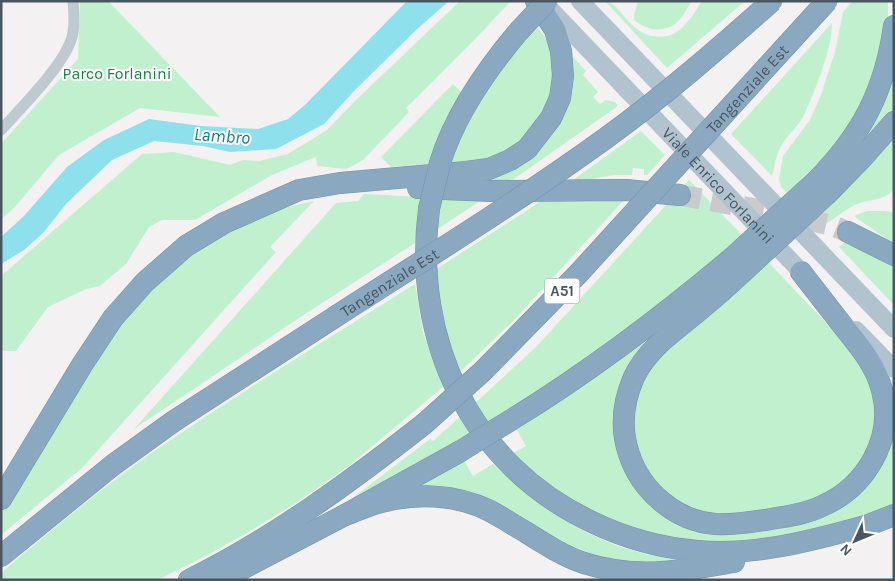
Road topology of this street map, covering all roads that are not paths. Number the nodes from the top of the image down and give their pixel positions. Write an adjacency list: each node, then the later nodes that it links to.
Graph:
1 (73, 1): 10 (street)
2 (536, 1): 13 (highway)
3 (543, 1): 17 (main road, Viale Enrico Forlanini)
4 (547, 1): 23 (highway, bridge)
5 (580, 1): 18 (main road, Viale Enrico Forlanini)
6 (772, 1): 24 (highway, Tangenziale Est, bridge)
7 (827, 1): 25 (highway, Tangenziale Est / A51, bridge)
8 (894, 26): 11 (highway)
9 (894, 122): 11 (highway)
10 (1, 130)
11 (822, 187): 16 (highway, bridge)
12 (680, 195): 13 (highway)
13 (262, 206): 20 (highway)
14 (848, 232): 15 (highway)
15 (894, 254)
16 (738, 264): 17 (highway); 21 (highway, bridge)
17 (802, 272): 19 (main road, Viale Enrico Forlanini)
18 (894, 329)
19 (894, 369)
20 (1, 499)
21 (345, 515): 23 (highway); 26 (highway)
22 (894, 515): 23 (highway)
23 (865, 526)
24 (1, 556)
25 (189, 580)
26 (221, 580)

